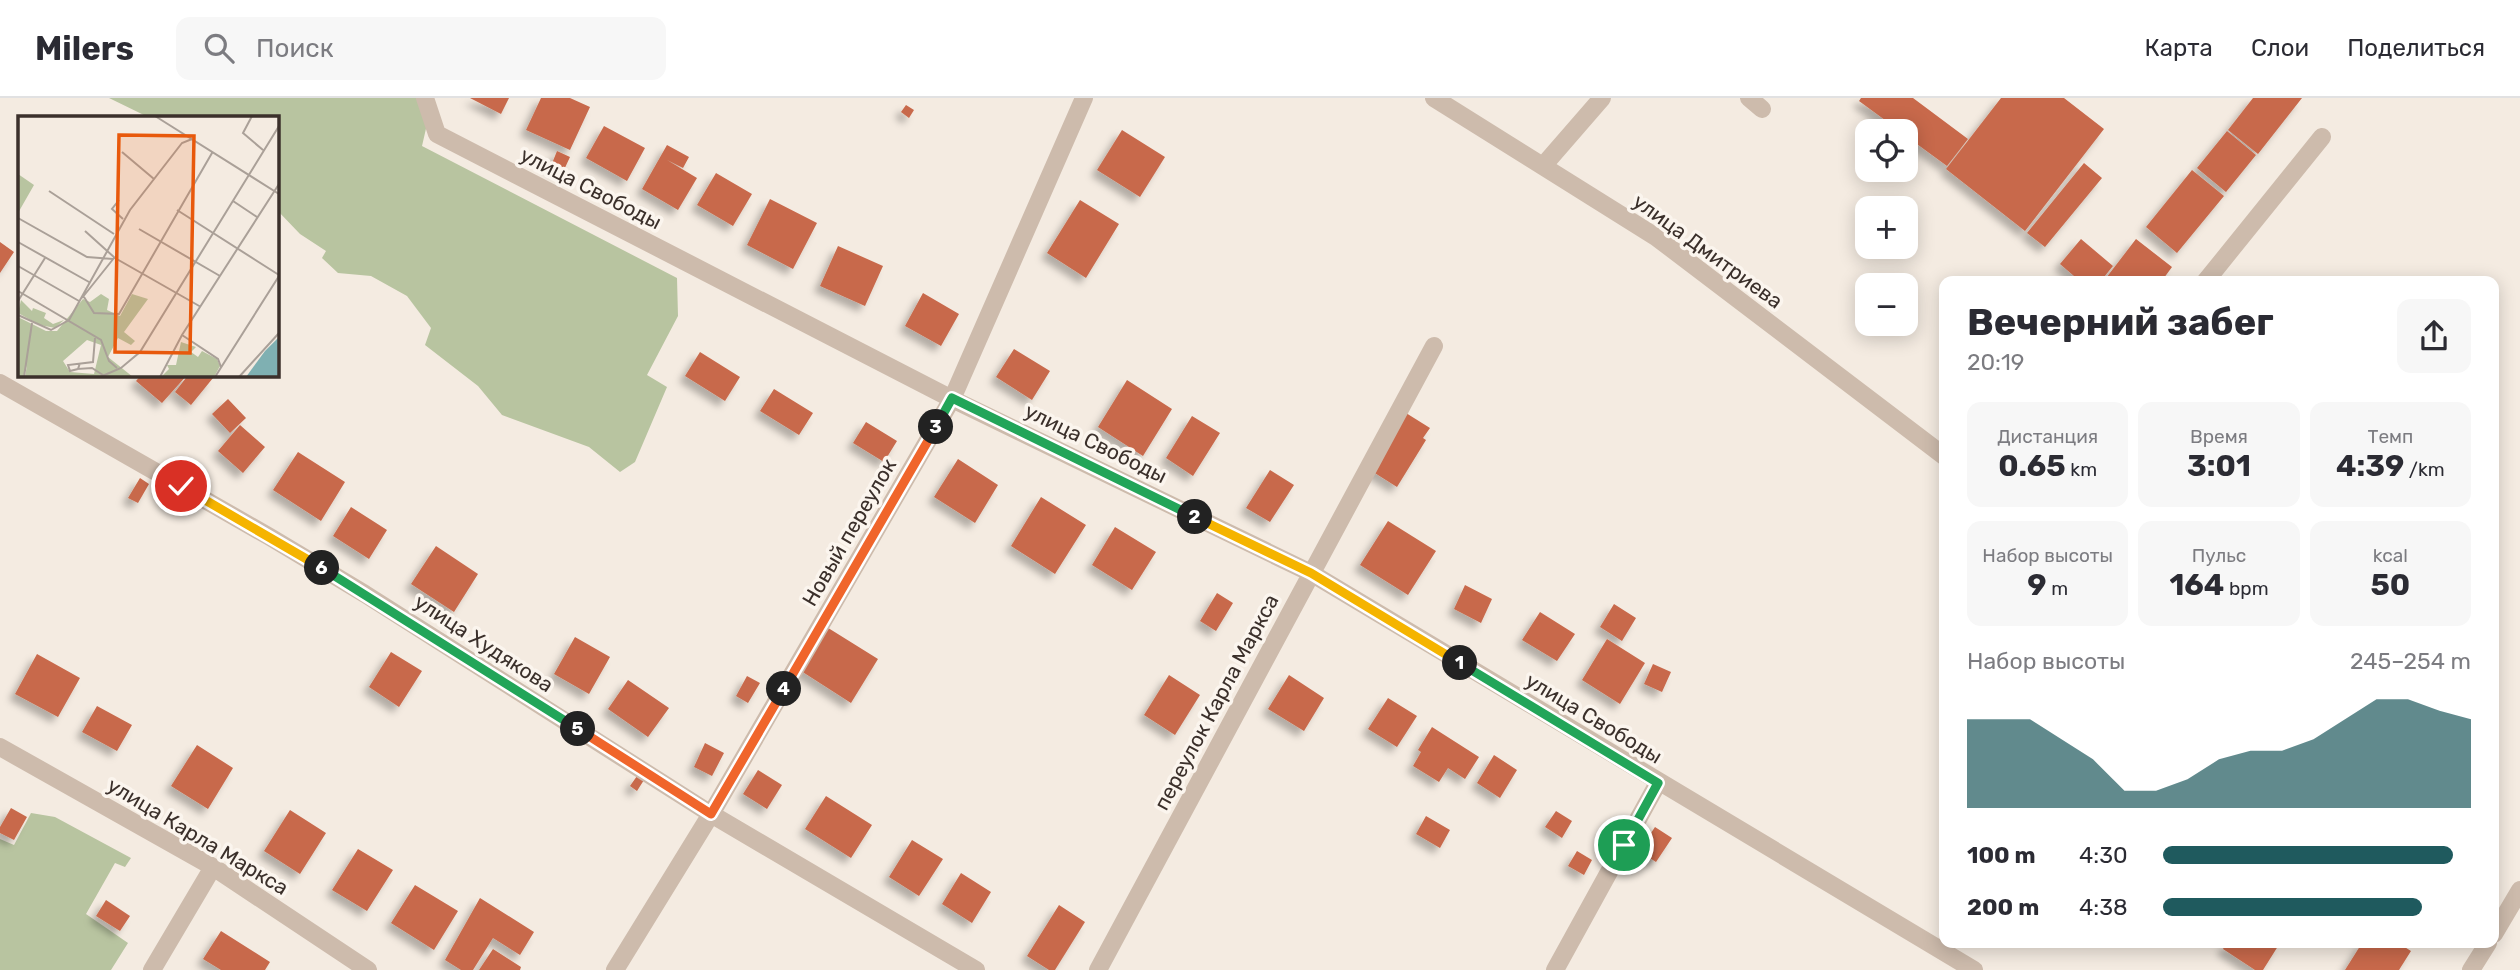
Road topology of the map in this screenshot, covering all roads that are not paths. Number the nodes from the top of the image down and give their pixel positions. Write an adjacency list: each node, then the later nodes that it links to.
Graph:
1 (425, 98): 10 (street, улица Свободы)
2 (1084, 98): 10 (street, Новый переулок)
3 (1434, 98): 6 (street, улица Дмитриева)
4 (1602, 98): 6 (street)
5 (2322, 137): 7 (street)
6 (1543, 166): 11 (street, улица Дмитриева)
7 (2210, 276)
8 (1433, 346): 12 (street, переулок Карла Маркса)
9 (0, 383): 15 (street, улица Худякова)
10 (952, 398): 12 (street, улица Свободы); 15 (street, Новый переулок)
11 (1939, 452)
12 (1311, 573): 14 (street, улица Свободы); 24 (street, переулок Карла Маркса)
13 (0, 747): 16 (street, улица Карла Маркса)
14 (1658, 783): 25 (street); 26 (street, улица Свободы)
15 (711, 814): 22 (street, Новый переулок); 23 (street, улица Худякова)
16 (213, 867): 20 (street); 21 (street, улица Карла Маркса)
17 (2520, 890): 18 (street)
18 (2499, 925)
19 (2485, 948): 27 (street)
20 (152, 970)
21 (368, 970)
22 (615, 970)
23 (976, 970)
24 (1098, 970)
25 (1555, 970)
26 (1974, 970)
27 (2471, 970)

